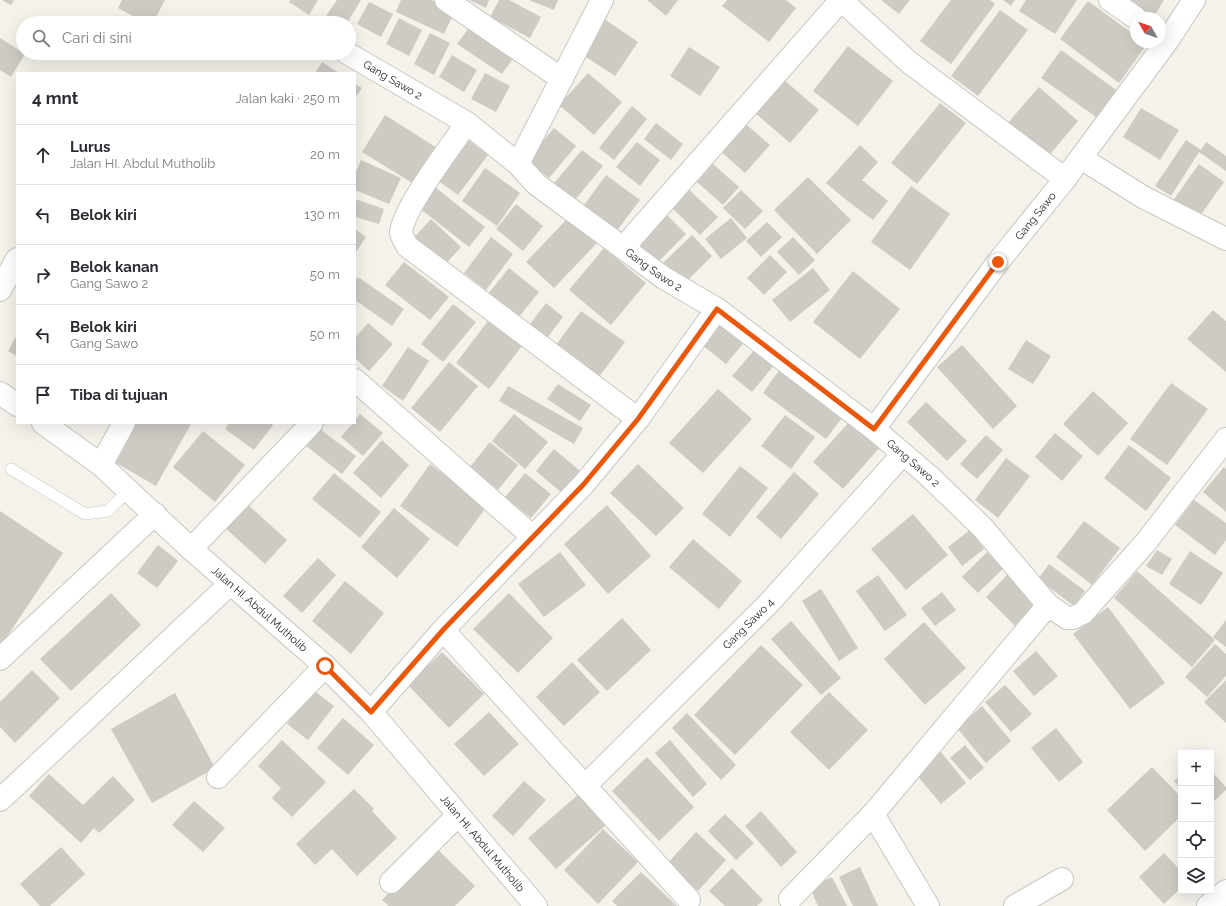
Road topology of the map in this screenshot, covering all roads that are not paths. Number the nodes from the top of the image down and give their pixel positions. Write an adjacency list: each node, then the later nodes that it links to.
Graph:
1 (446, 0): 10 (street)
2 (602, 0): 10 (street)
3 (841, 0): 14 (street); 16 (street)
4 (1110, 0): 6 (street)
5 (1194, 0): 7 (street, Gang Sawo)
6 (1130, 14)
7 (1166, 35)
8 (1156, 48): 12 (street, Gang Sawo)
9 (356, 58): 11 (street, Gang Sawo 2)
10 (562, 79): 13 (street)
11 (467, 123): 13 (street, Gang Sawo 2); 23 (street)
12 (1081, 158): 14 (street, Gang Sawo); 15 (street)
13 (518, 164): 16 (street, Gang Sawo 2)
14 (1065, 179): 27 (street, Gang Sawo)
15 (1226, 239)
16 (623, 248): 19 (street, Gang Sawo 2)
17 (16, 261): 18 (street)
18 (0, 290)
19 (717, 309): 23 (street); 27 (street, Gang Sawo 2)
20 (356, 381): 34 (street)
21 (0, 393): 22 (street)
22 (16, 404)
23 (638, 419): 34 (street)
24 (44, 424): 30 (street, Jalan HI. Abdul Mutholib)
25 (123, 424): 30 (street)
26 (311, 424): 35 (street)
27 (874, 429): 29 (street, Gang Sawo 2)
28 (1226, 439): 37 (street, Gang Sawo 2)
29 (903, 454): 37 (street, Gang Sawo 2); 43 (street, Gang Sawo 4)
30 (102, 465): 32 (street, Jalan HI. Abdul Mutholib)
31 (11, 469): 32 (lane)
32 (129, 490): 33 (street, Jalan HI. Abdul Mutholib)
33 (155, 514): 35 (street, Jalan HI. Abdul Mutholib); 39 (street)
34 (533, 537): 38 (street)
35 (190, 548): 36 (street, Jalan HI. Abdul Mutholib)
36 (230, 584): 40 (street, Jalan HI. Abdul Mutholib); 44 (street)
37 (1048, 605): 45 (street)
38 (443, 630): 41 (street); 43 (street)
39 (0, 658)
40 (325, 666): 41 (street, Jalan HI. Abdul Mutholib); 42 (street)
41 (371, 712): 46 (street, Jalan HI. Abdul Mutholib)
42 (218, 777)
43 (585, 786): 51 (street)
44 (0, 800)
45 (873, 814): 50 (street); 53 (street)
46 (458, 815): 48 (street); 52 (street, Jalan HI. Abdul Mutholib)
47 (1062, 879): 54 (street)
48 (391, 882)
49 (1226, 891): 55 (street)
50 (790, 899)
51 (689, 900)
52 (536, 906)
53 (928, 906)
54 (1015, 906)
55 (1208, 906)

